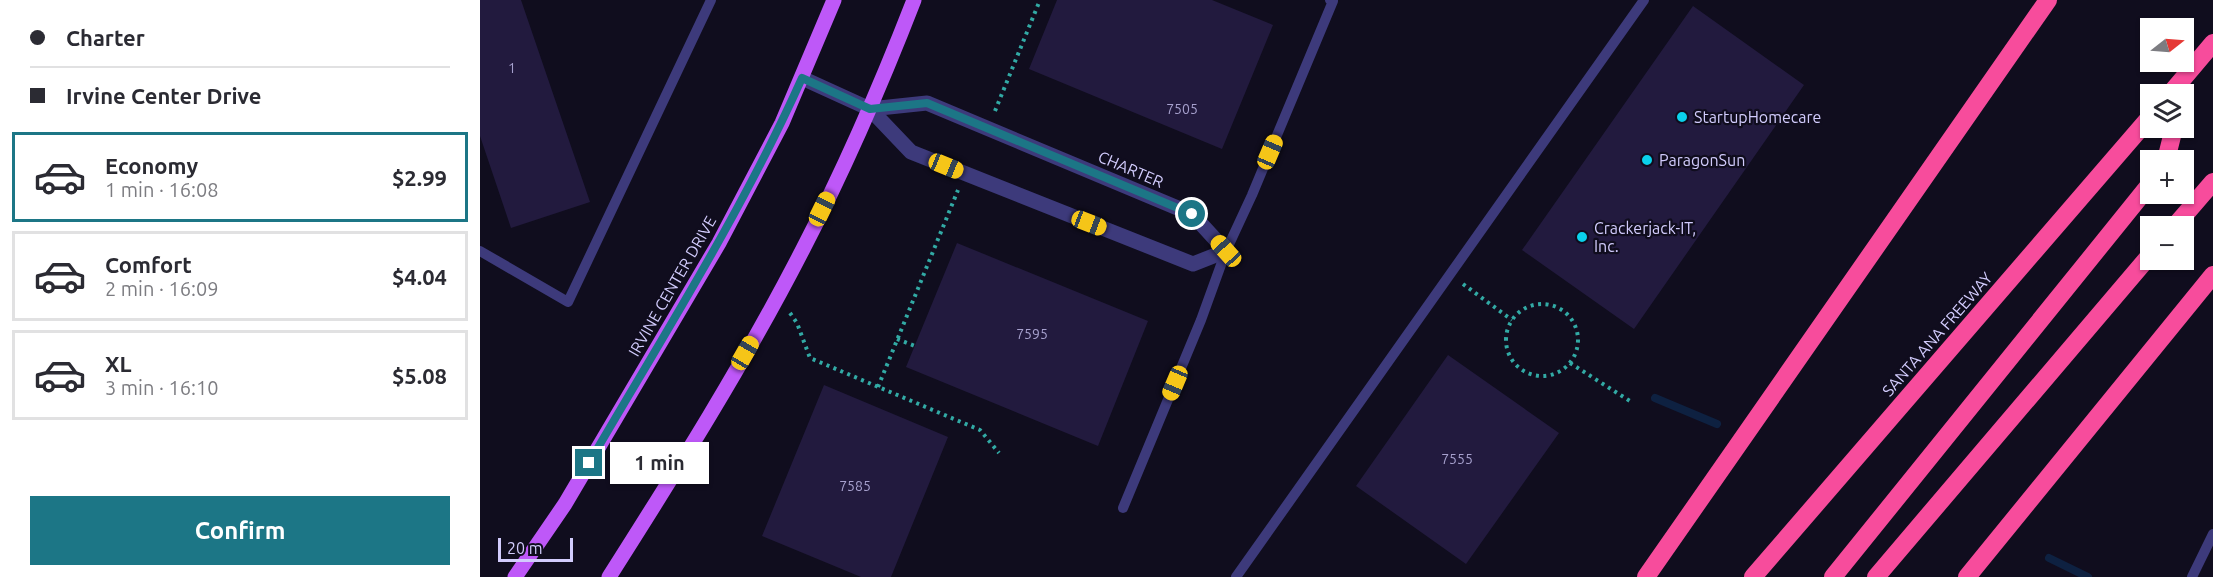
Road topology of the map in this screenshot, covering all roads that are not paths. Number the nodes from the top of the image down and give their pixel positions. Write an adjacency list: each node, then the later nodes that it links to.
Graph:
1 (711, 0): 15 (lane)
2 (834, 0): 8 (main road, IRVINE CENTER DRIVE)
3 (914, 0): 10 (main road)
4 (1330, 0): 16 (lane)
5 (1644, 0): 23 (lane)
6 (2048, 0): 24 (highway)
7 (2213, 43): 9 (highway)
8 (802, 78): 10 (street); 21 (main road, IRVINE CENTER DRIVE)
9 (2184, 84)
10 (870, 109): 16 (street, CHARTER); 16 (street); 22 (main road)
11 (2140, 129): 25 (highway, SANTA ANA FREEWAY)
12 (2213, 182): 14 (highway)
13 (2140, 197): 26 (highway)
14 (2184, 216)
15 (480, 251)
16 (1226, 251): 19 (lane)
17 (2140, 268): 27 (highway)
18 (2213, 274): 28 (highway)
19 (1123, 508)
20 (2213, 534): 29 (lane)
21 (515, 577)
22 (609, 577)
23 (1236, 577)
24 (1646, 577)
25 (1753, 577)
26 (1833, 577)
27 (1876, 577)
28 (1967, 577)
29 (2192, 577)

